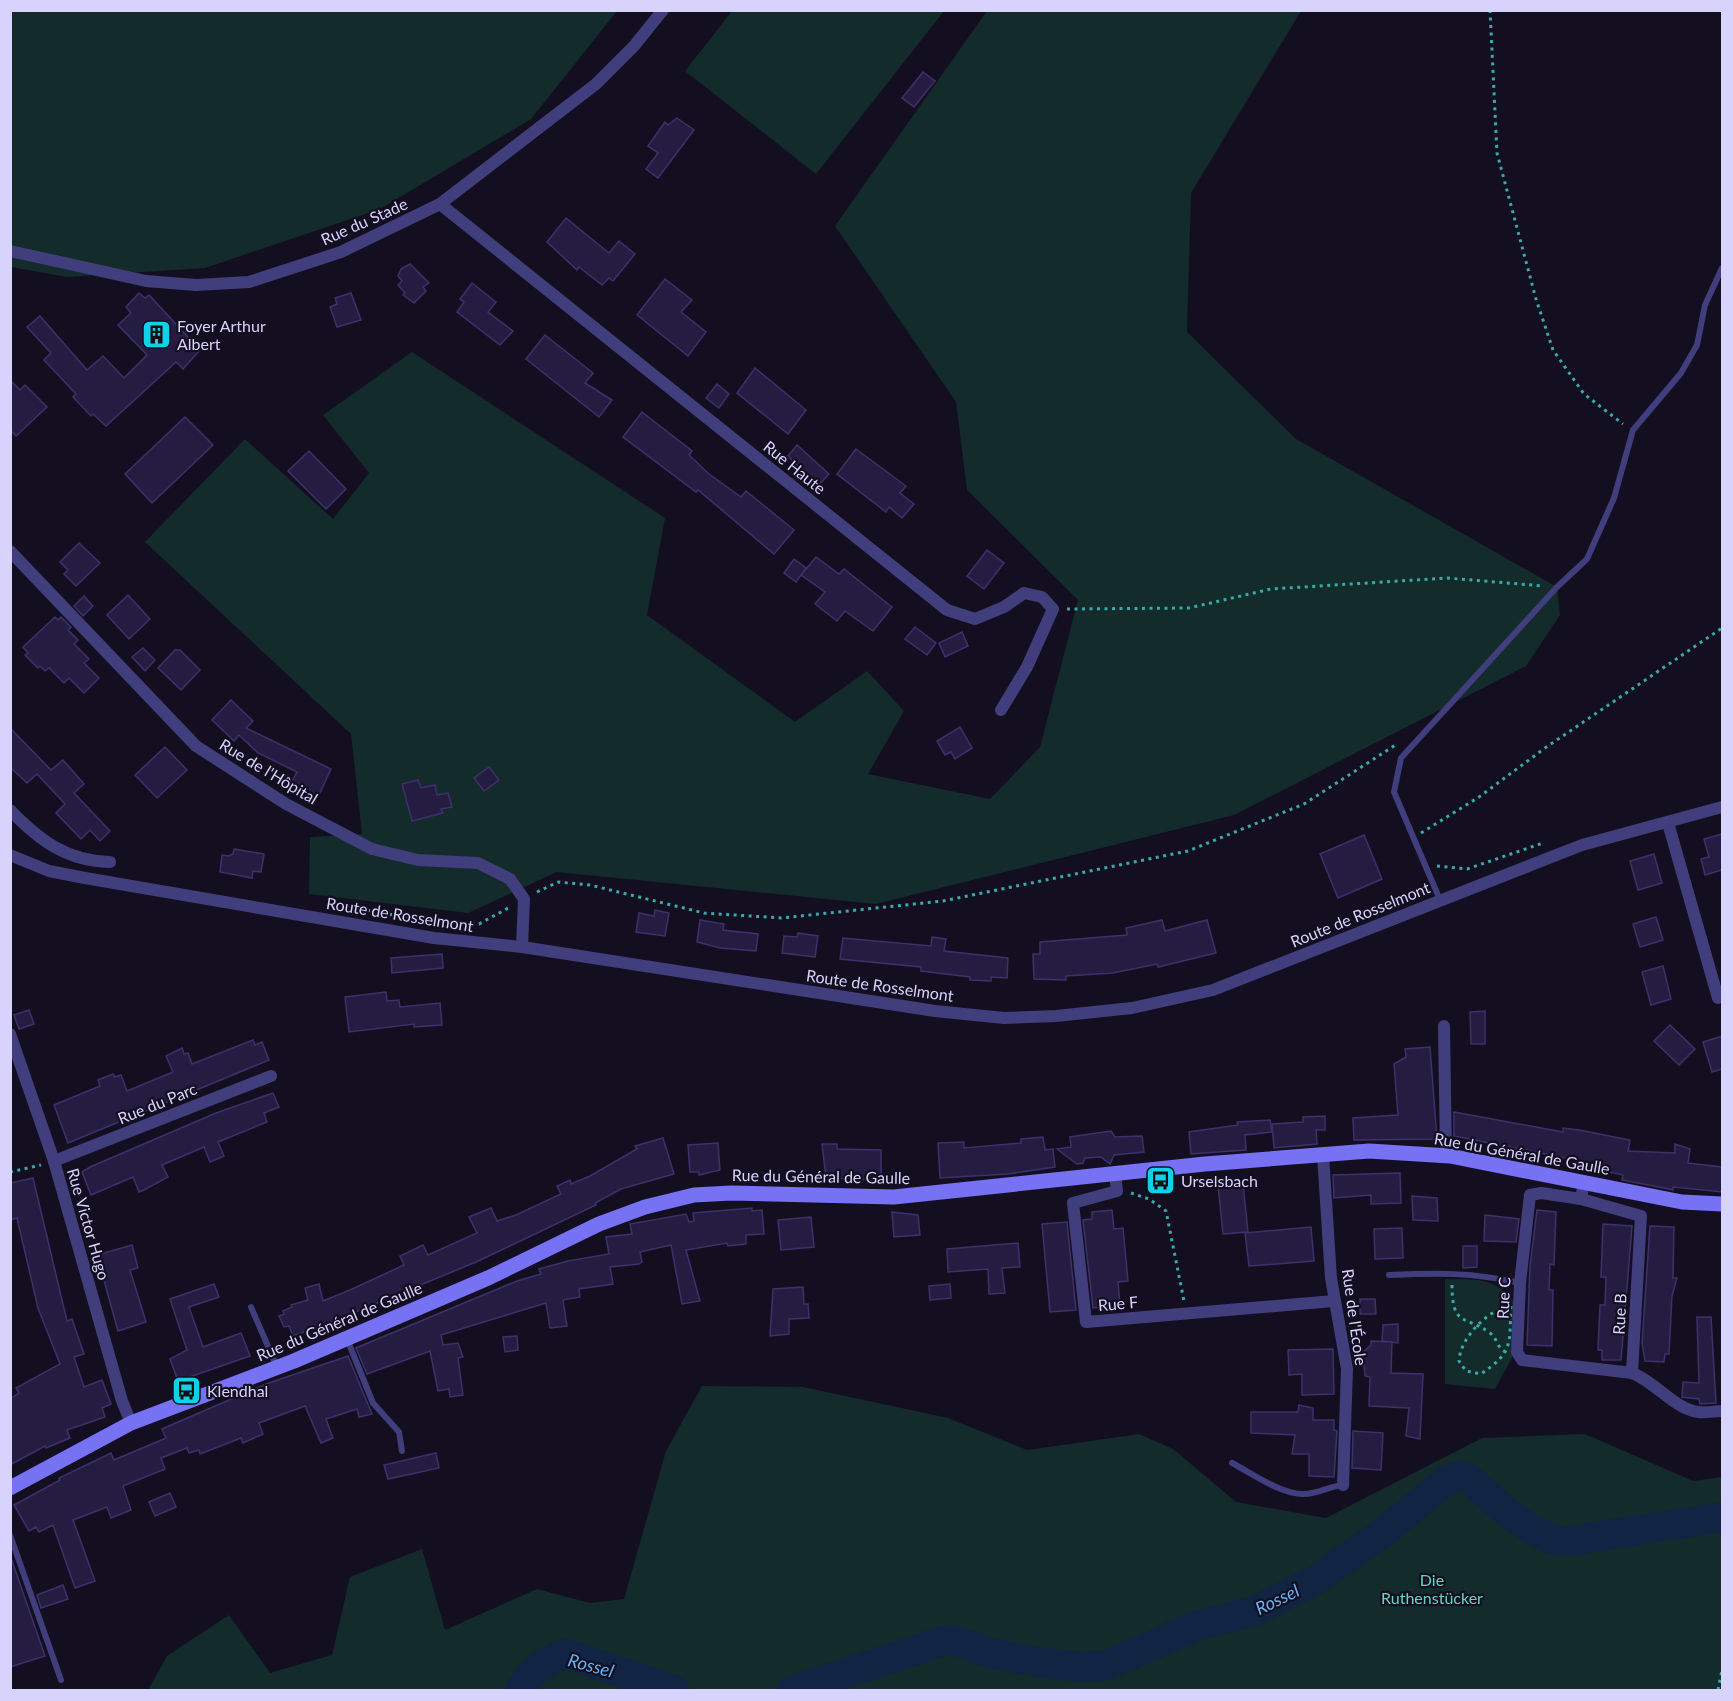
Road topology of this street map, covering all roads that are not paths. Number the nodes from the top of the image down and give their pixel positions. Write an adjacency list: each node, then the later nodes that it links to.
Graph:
1 (663, 10): 2 (street, Rue du Stade)
2 (440, 204): 3 (street, Rue du Stade); 6 (street, Rue Haute)
3 (10, 251)
4 (1722, 268): 12 (lane)
5 (10, 551): 13 (street, Rue de l'Hôpital)
6 (1001, 710)
7 (1722, 807): 9 (street, Route de Rosselmont)
8 (10, 810): 11 (street)
9 (1668, 823): 12 (street, Route de Rosselmont); 14 (street)
10 (10, 855): 13 (street, Route de Rosselmont)
11 (110, 862)
12 (1440, 900): 13 (street, Route de Rosselmont)
13 (522, 947)
14 (1718, 998)
15 (1444, 1026): 19 (street)
16 (10, 1034): 20 (street, Rue Victor Hugo)
17 (271, 1076): 20 (street, Rue du Parc)
18 (1323, 1155): 19 (main road, Rue du Général de Gaulle); 21 (main road, Rue du Général de Gaulle); 27 (street, Rue de l'École)
19 (1446, 1156): 22 (main road, Rue du Général de Gaulle)
20 (54, 1161): 33 (street, Rue Victor Hugo)
21 (1115, 1174): 27 (street, Rue F); 29 (main road, Rue du Général de Gaulle)
22 (1584, 1182): 23 (street); 24 (main road, Rue du Général de Gaulle)
23 (1581, 1199): 26 (street, Rue C); 31 (street, Rue B)
24 (1722, 1204)
25 (1389, 1275): 26 (lane)
26 (1520, 1283): 31 (street, Rue C)
27 (1334, 1301): 36 (street, Rue de l'École)
28 (251, 1307): 30 (lane)
29 (346, 1337): 30 (main road, Rue du Général de Gaulle); 34 (lane)
30 (277, 1367): 33 (main road, Rue du Général de Gaulle)
31 (1632, 1373): 32 (street)
32 (1722, 1411)
33 (131, 1423): 37 (main road, Rue du Général de Gaulle)
34 (402, 1451)
35 (1232, 1463): 36 (lane)
36 (1343, 1485)
37 (10, 1488)
38 (10, 1535): 39 (lane)
39 (61, 1680)

